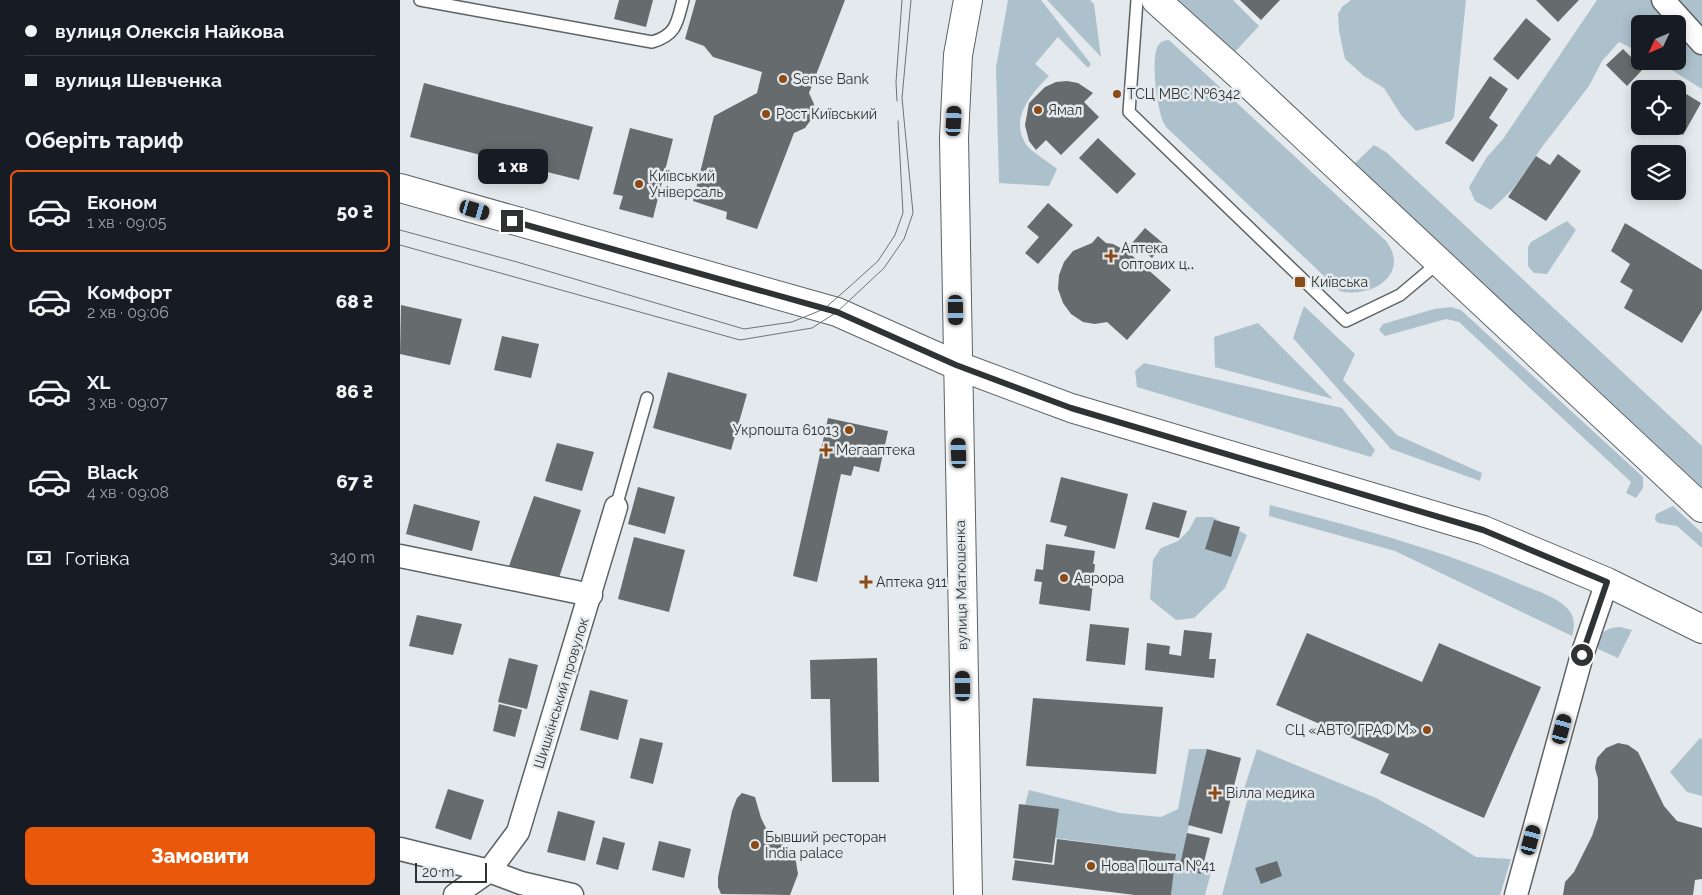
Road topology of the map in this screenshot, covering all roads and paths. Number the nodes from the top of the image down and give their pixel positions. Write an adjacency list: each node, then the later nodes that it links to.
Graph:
1 (420, 0): 2 (lane)
2 (683, 0)
3 (968, 0): 10 (main road, вулиця Матюшенка)
4 (1137, 0): 9 (lane)
5 (1156, 0): 9 (main road)
6 (1663, 0): 7 (street)
7 (1702, 43)
8 (400, 188): 10 (main road)
9 (1438, 263): 13 (main road)
10 (956, 365): 15 (main road); 22 (main road, вулиця Матюшенка)
11 (647, 398): 12 (lane)
12 (616, 507): 16 (street, Шишкінський провулок)
13 (1702, 508)
14 (400, 556): 16 (street)
15 (1607, 582): 17 (main road); 23 (street)
16 (591, 596): 19 (street, Шишкінський провулок)
17 (1702, 629)
18 (400, 849): 19 (street)
19 (489, 871): 20 (street, Шишкінський провулок); 21 (street)
20 (454, 895)
21 (572, 895)
22 (968, 895)
23 (1516, 895)

